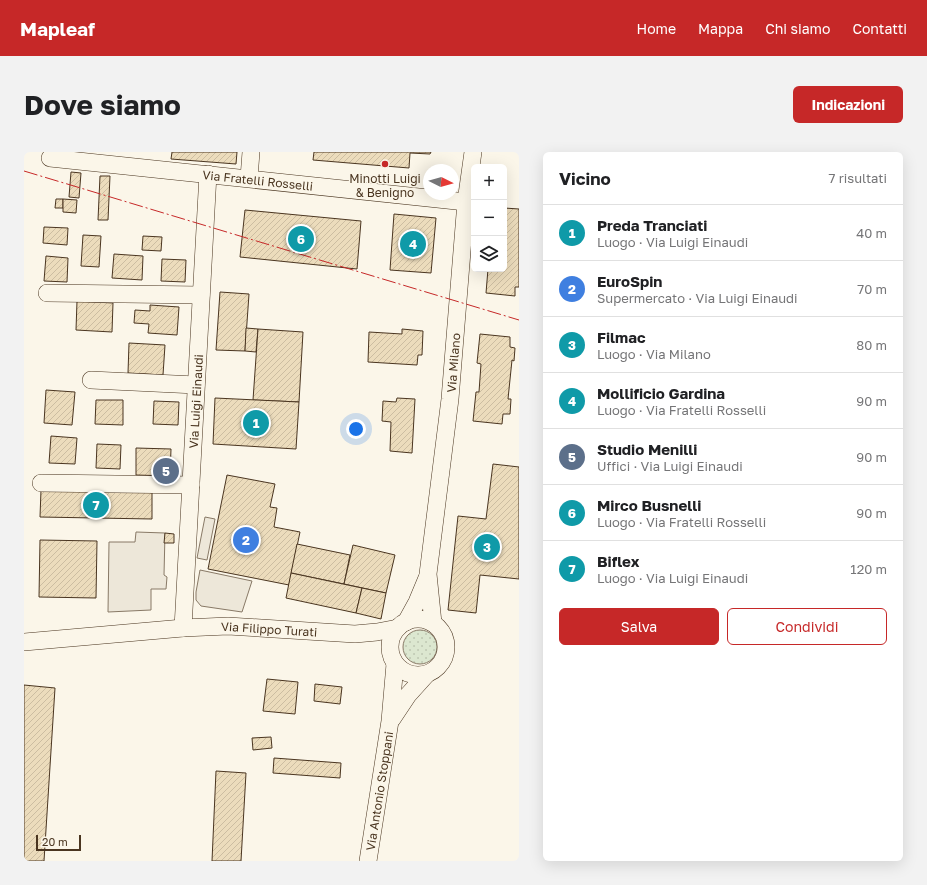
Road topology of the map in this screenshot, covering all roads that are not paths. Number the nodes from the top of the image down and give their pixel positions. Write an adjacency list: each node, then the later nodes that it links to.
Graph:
1 (251, 152): 5 (street)
2 (473, 152): 6 (street, Via Milano)
3 (50, 158): 4 (street, Via Fratelli Rosselli)
4 (208, 174): 5 (street, Via Fratelli Rosselli); 8 (street, Via Luigi Einaudi)
5 (249, 178): 6 (street, Via Fratelli Rosselli)
6 (466, 202): 13 (street, Via Milano)
7 (47, 292): 8 (street)
8 (201, 294): 10 (street, Via Luigi Einaudi)
9 (91, 380): 10 (street)
10 (196, 385): 12 (street, Via Luigi Einaudi)
11 (41, 483): 12 (street)
12 (191, 485): 16 (street, Via Luigi Einaudi)
13 (428, 574): 14 (street, Via Milano); 15 (street, Via Milano)
14 (433, 623): 15 (street); 20 (street)
15 (402, 625): 17 (street, Via Filippo Turati); 19 (street)
16 (183, 628): 17 (street, Via Filippo Turati); 18 (street, Via Filippo Turati)
17 (355, 634): 19 (street, Via Filippo Turati)
18 (24, 642)
19 (393, 659): 20 (street); 21 (street, Via Antonio Stoppani)
20 (426, 675): 21 (street, Via Antonio Stoppani)
21 (390, 721): 22 (street, Via Antonio Stoppani)
22 (368, 861)

